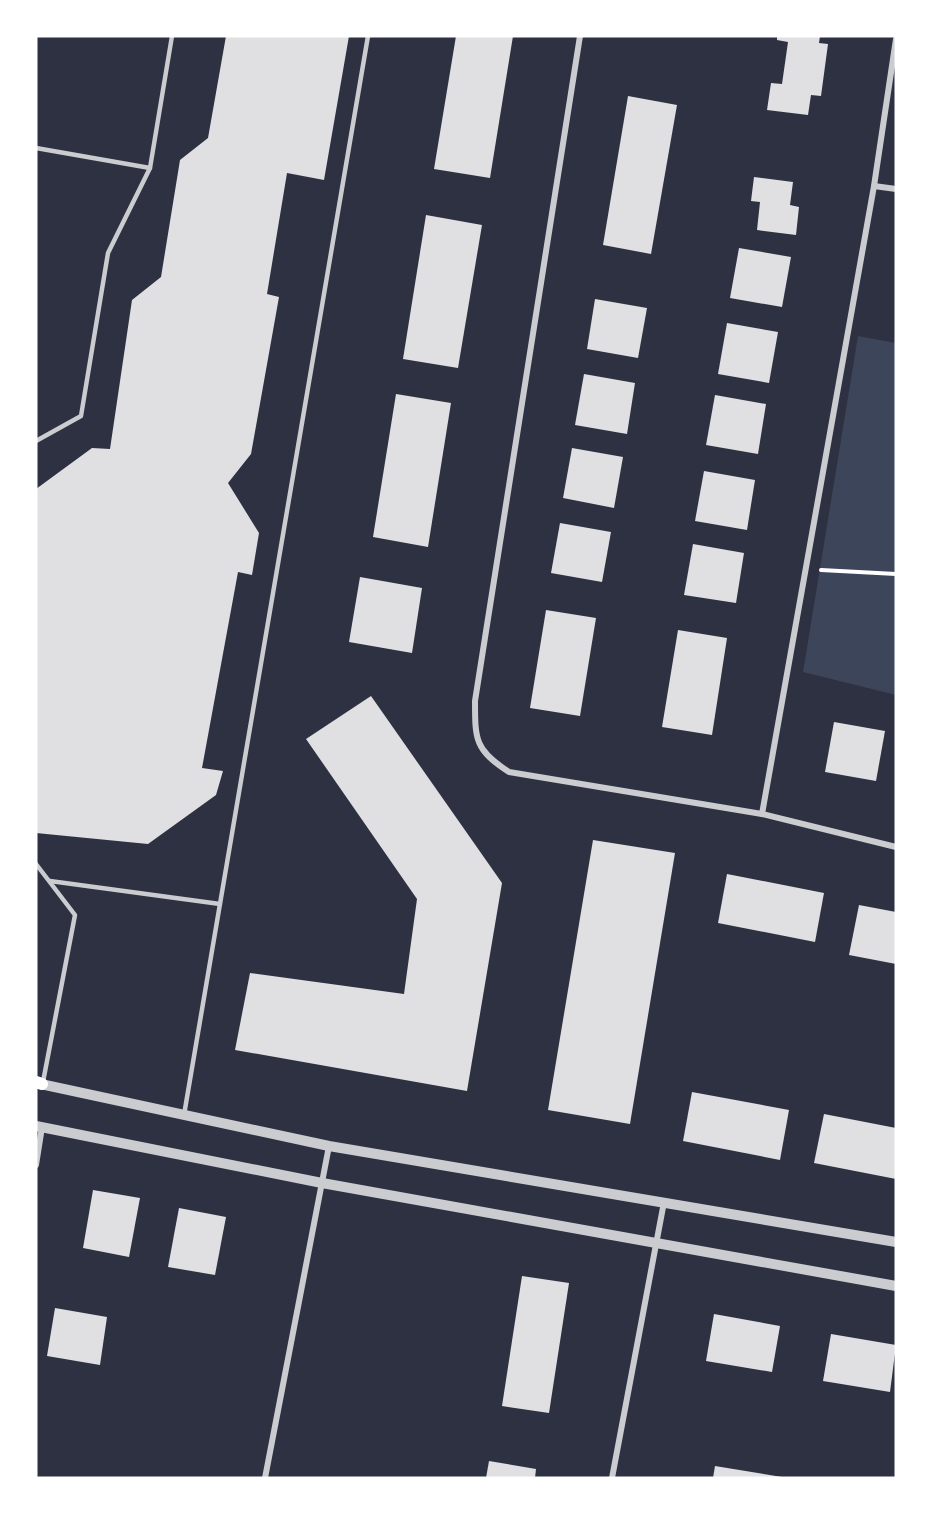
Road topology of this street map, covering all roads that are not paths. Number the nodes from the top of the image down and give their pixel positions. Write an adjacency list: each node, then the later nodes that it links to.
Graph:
1 (172, 36): 6 (lane)
2 (368, 36): 14 (lane)
3 (580, 36): 10 (street)
4 (896, 39): 7 (street)
5 (36, 148): 6 (lane)
6 (150, 168): 9 (lane)
7 (874, 186): 8 (street); 10 (street)
8 (896, 189)
9 (36, 441)
10 (762, 814): 11 (street)
11 (896, 847)
12 (36, 864): 13 (lane)
13 (50, 881): 14 (lane); 15 (lane)
14 (220, 904): 16 (lane)
15 (38, 1083): 16 (street)
16 (184, 1115): 18 (street)
17 (39, 1126): 19 (street); 20 (street)
18 (329, 1146): 20 (street); 21 (street)
19 (36, 1165)
20 (322, 1183): 23 (street); 25 (street)
21 (665, 1202): 22 (street); 23 (street)
22 (896, 1242)
23 (658, 1244): 24 (street); 26 (street)
24 (896, 1286)
25 (265, 1478)
26 (612, 1478)

